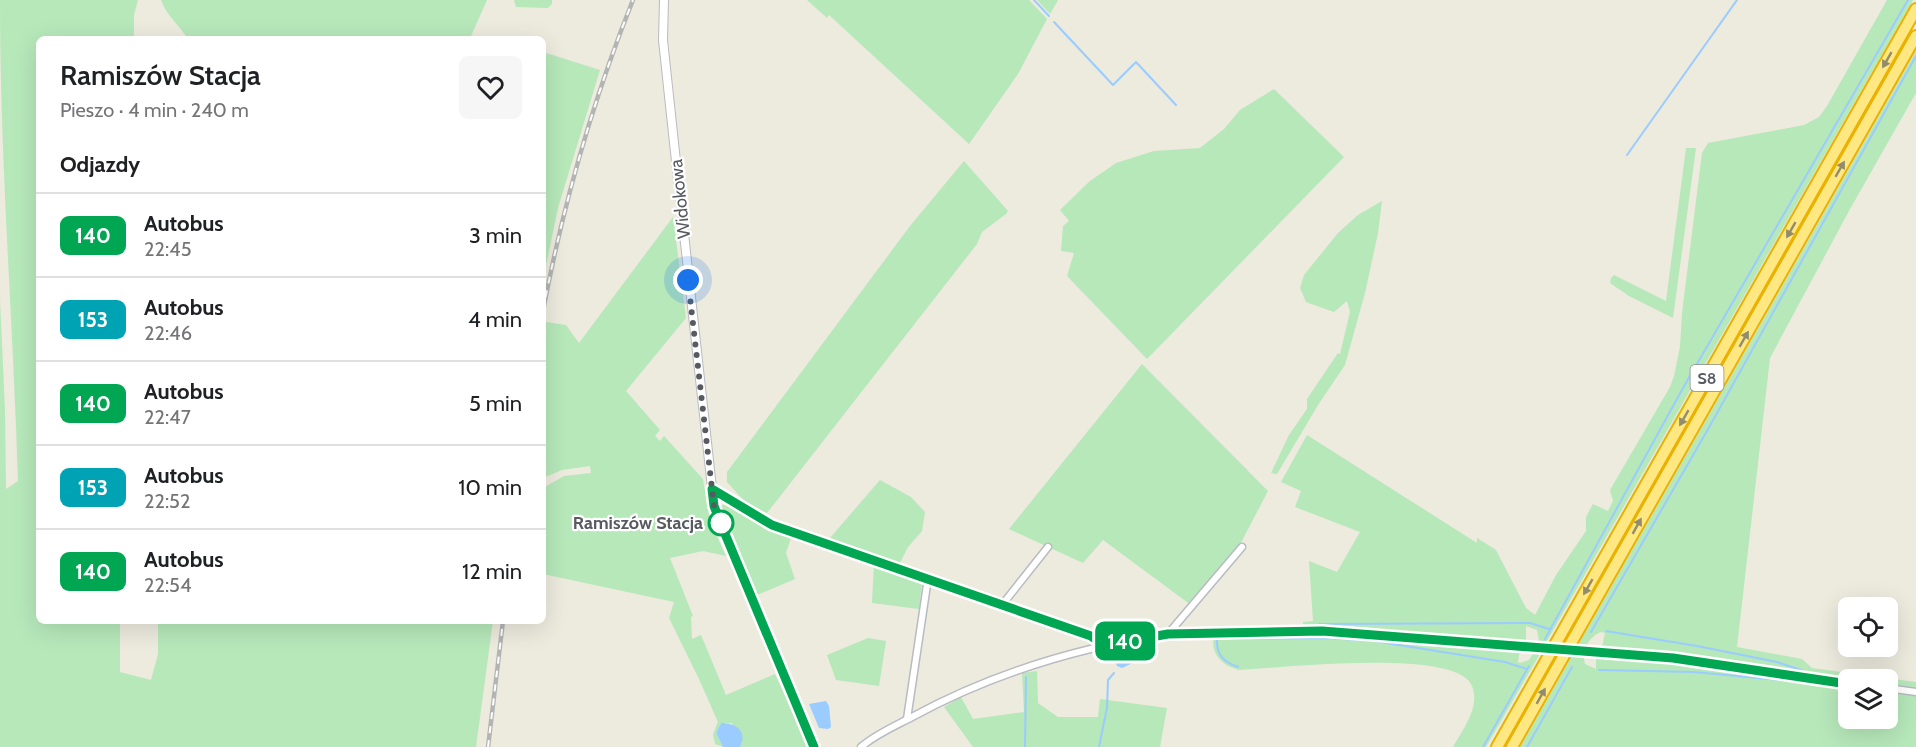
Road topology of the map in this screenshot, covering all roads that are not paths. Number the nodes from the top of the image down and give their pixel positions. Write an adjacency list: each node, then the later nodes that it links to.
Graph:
1 (664, 0): 4 (street, Widokowa)
2 (1916, 9): 17 (highway, S8, one-way to 17)
3 (1916, 36): 18 (highway, S8, one-way to 3)
4 (712, 489): 7 (street); 15 (street, Widokowa)
5 (1047, 547): 8 (street)
6 (1242, 547): 9 (street)
7 (928, 578): 8 (street); 14 (street)
8 (1002, 605): 10 (street)
9 (1168, 634): 10 (street); 11 (street, bridge)
10 (1099, 646): 14 (street)
11 (1838, 682)
12 (1898, 690): 13 (street)
13 (1916, 692)
14 (907, 719): 16 (street)
15 (814, 747)
16 (861, 747)
17 (1497, 747)
18 (1512, 747)

